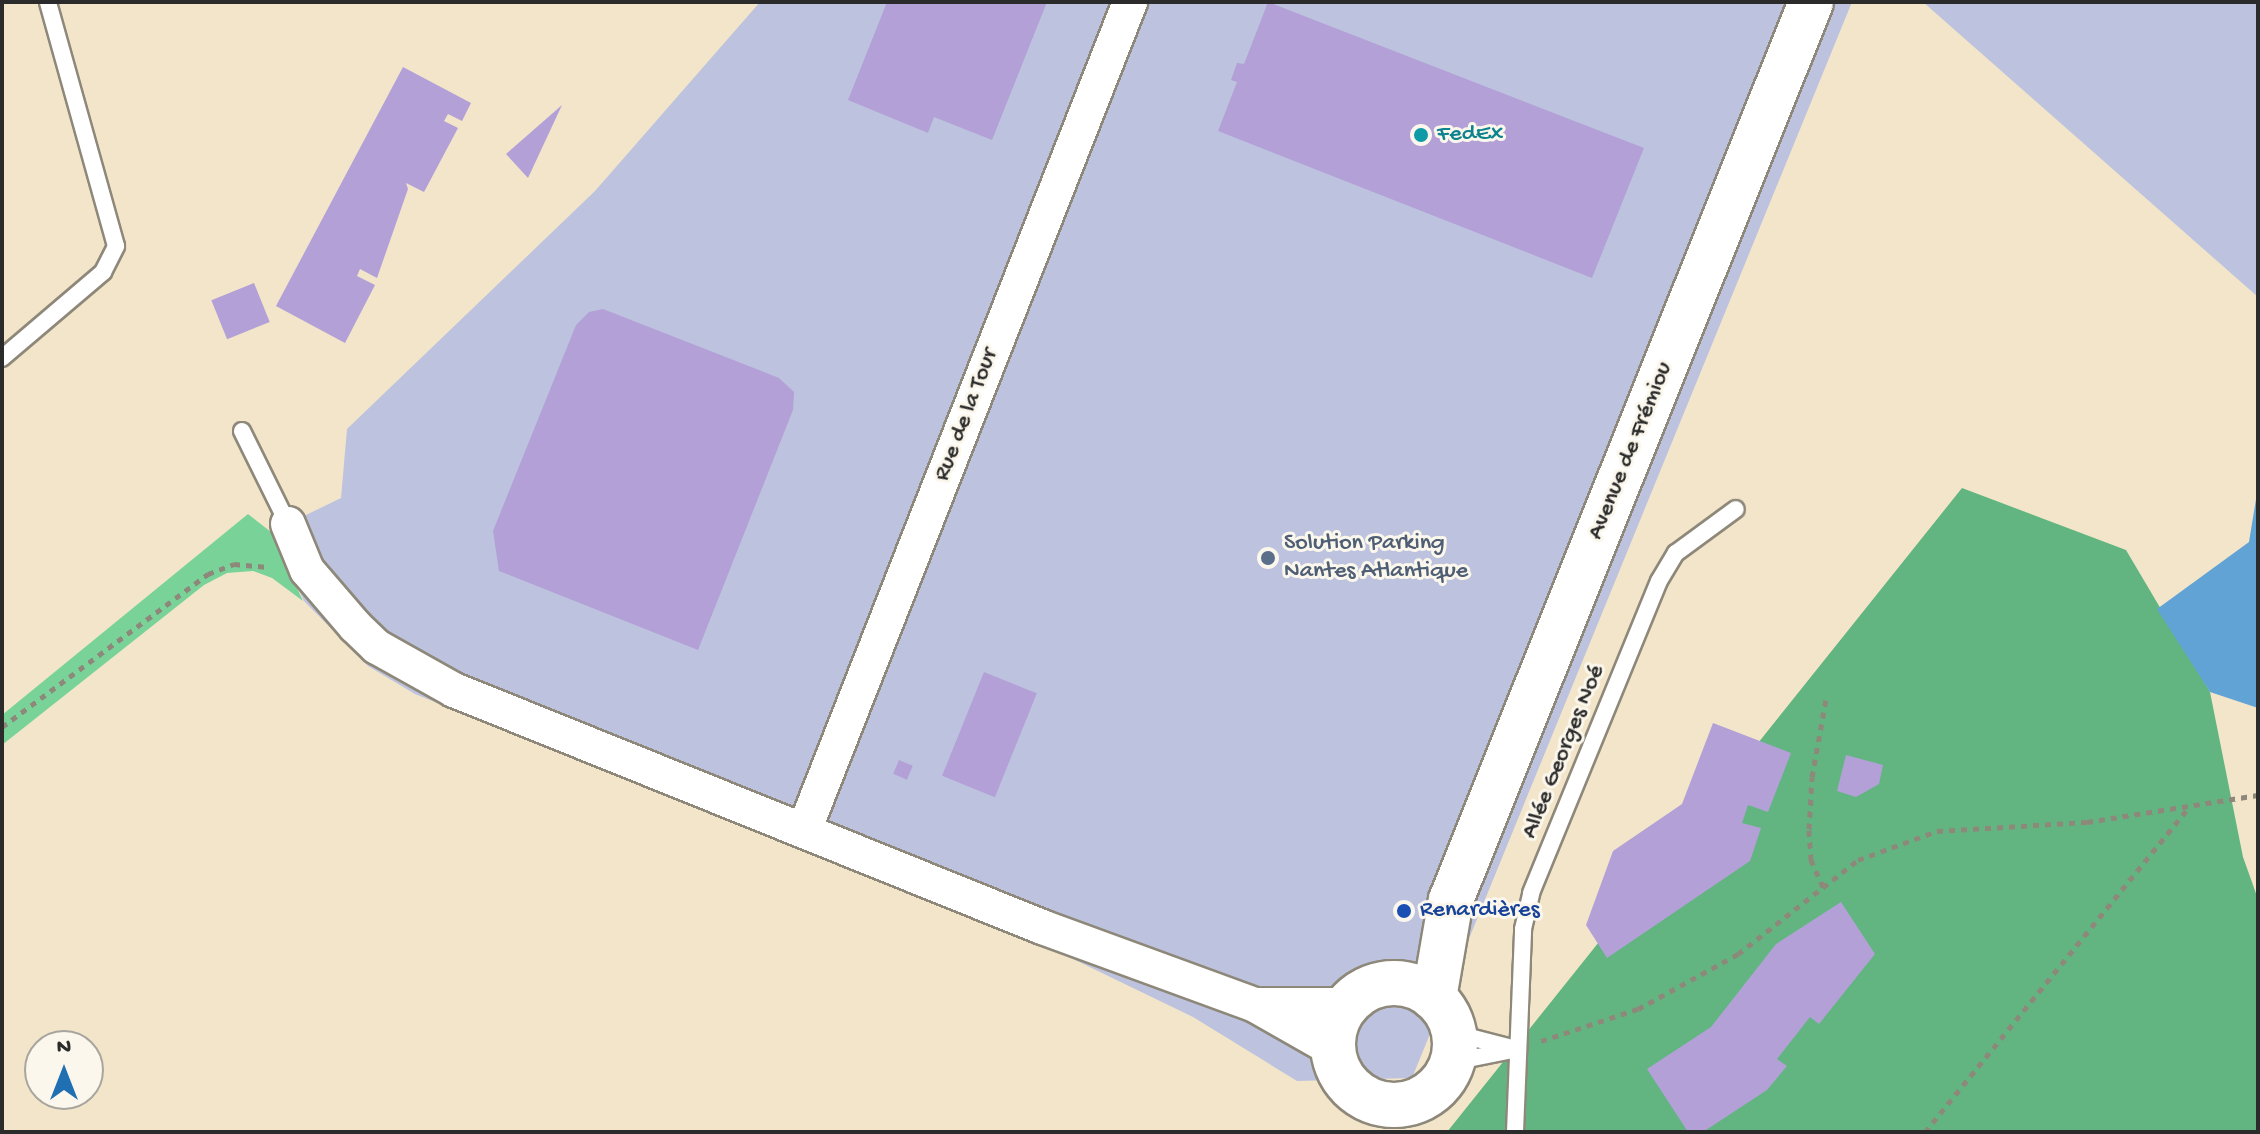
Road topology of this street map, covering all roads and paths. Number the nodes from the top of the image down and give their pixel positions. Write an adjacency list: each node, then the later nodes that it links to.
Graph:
1 (48, 2): 4 (lane)
2 (1130, 2): 13 (street, Rue de la Tour)
3 (1811, 2): 15 (main road, Avenue de Frémiou)
4 (2, 358)
5 (242, 431): 7 (lane)
6 (1736, 509): 21 (lane, Allée Georges Noé)
7 (288, 524): 13 (street)
8 (281, 571): 10 (path)
9 (1827, 694): 14 (path)
10 (2, 727)
11 (2258, 795): 12 (path)
12 (2190, 806): 14 (path); 24 (path)
13 (805, 828): 17 (street)
14 (1823, 887): 21 (path)
15 (1451, 900): 16 (main road, Avenue de Frémiou); 19 (main road, Avenue de Frémiou)
16 (1393, 983): 18 (main road); 19 (main road)
17 (1255, 1005): 18 (street); 20 (street)
18 (1346, 1005): 20 (main road)
19 (1447, 1031): 21 (lane); 21 (lane); 22 (main road)
20 (1332, 1049): 22 (main road)
21 (1517, 1049): 23 (lane, Allée Georges Noé)
22 (1366, 1116)
23 (1515, 1132)
24 (1925, 1132)

